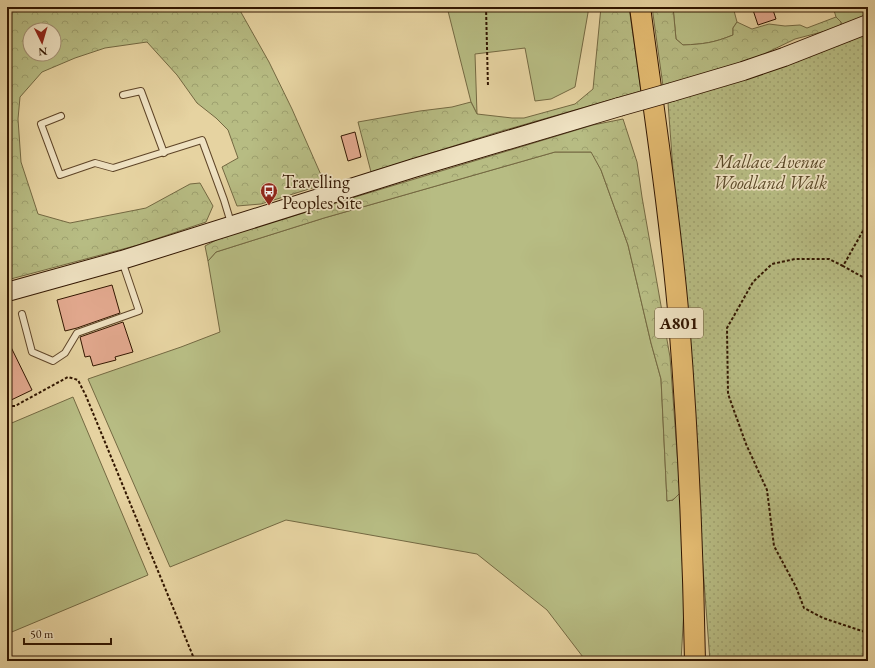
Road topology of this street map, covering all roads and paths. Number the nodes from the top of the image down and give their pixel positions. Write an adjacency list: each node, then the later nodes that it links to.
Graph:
1 (486, 7): 4 (path)
2 (640, 7): 17 (main road, A801)
3 (868, 24): 9 (main road, bridge)
4 (488, 87)
5 (123, 95): 7 (lane)
6 (61, 116): 7 (lane)
7 (164, 153): 9 (lane)
8 (868, 222): 11 (path)
9 (231, 225): 10 (main road)
10 (122, 260): 13 (main road); 14 (lane)
11 (843, 266): 12 (path); 16 (path)
12 (868, 280)
13 (7, 292)
14 (22, 314)
15 (7, 406): 18 (path)
16 (868, 633)
17 (694, 641): 19 (main road, A801); 20 (main road, A801)
18 (195, 661)
19 (690, 661)
20 (695, 661)

